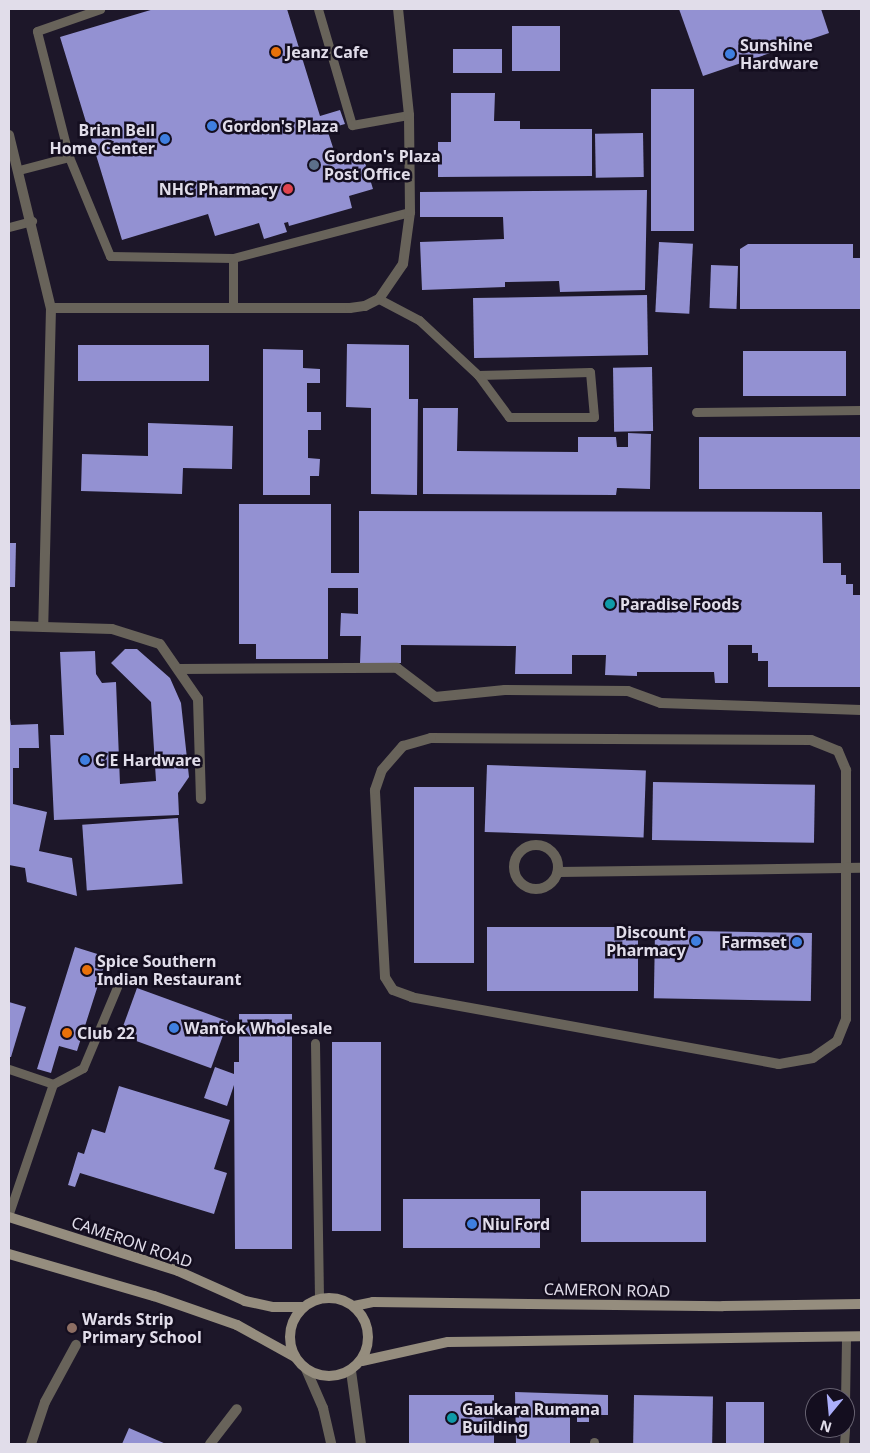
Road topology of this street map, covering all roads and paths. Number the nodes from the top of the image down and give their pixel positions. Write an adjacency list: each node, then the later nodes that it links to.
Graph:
1 (100, 9): 6 (lane)
2 (318, 9): 4 (lane)
3 (398, 9): 4 (street)
4 (409, 114): 8 (street)
5 (9, 135): 7 (street)
6 (69, 157): 7 (lane); 11 (lane)
7 (19, 170): 9 (street)
8 (410, 212): 11 (lane); 12 (street)
9 (32, 221): 10 (lane); 14 (street)
10 (9, 226)
11 (233, 258): 13 (lane)
12 (379, 299): 13 (street); 15 (lane)
13 (233, 307): 14 (street)
14 (51, 308): 18 (street)
15 (478, 375): 15 (lane)
16 (861, 410): 17 (lane)
17 (696, 412)
18 (43, 625): 19 (street); 20 (street)
19 (9, 626)
20 (180, 669): 21 (street); 22 (street)
21 (861, 710)
22 (201, 799)
23 (846, 868): 23 (street); 24 (street); 25 (street)
24 (861, 868)
25 (559, 872): 25 (street)
26 (117, 987): 29 (lane)
27 (315, 1043): 32 (lane)
28 (9, 1069): 29 (lane)
29 (53, 1084): 30 (lane)
30 (9, 1215): 35 (main road, CAMERON ROAD)
31 (9, 1254): 39 (main road)
32 (319, 1299): 34 (main road); 35 (main road)
33 (861, 1304): 34 (main road, CAMERON ROAD)
34 (354, 1306): 40 (main road)
35 (303, 1307): 39 (main road)
36 (846, 1336): 37 (main road); 40 (main road); 43 (lane)
37 (861, 1336)
38 (76, 1345): 45 (street)
39 (295, 1357): 41 (main road)
40 (362, 1361): 42 (main road)
41 (306, 1369): 42 (main road); 47 (street)
42 (351, 1370): 48 (street)
43 (845, 1388)
44 (237, 1409): 46 (street)
45 (31, 1444)
46 (210, 1444)
47 (330, 1444)
48 (361, 1444)

